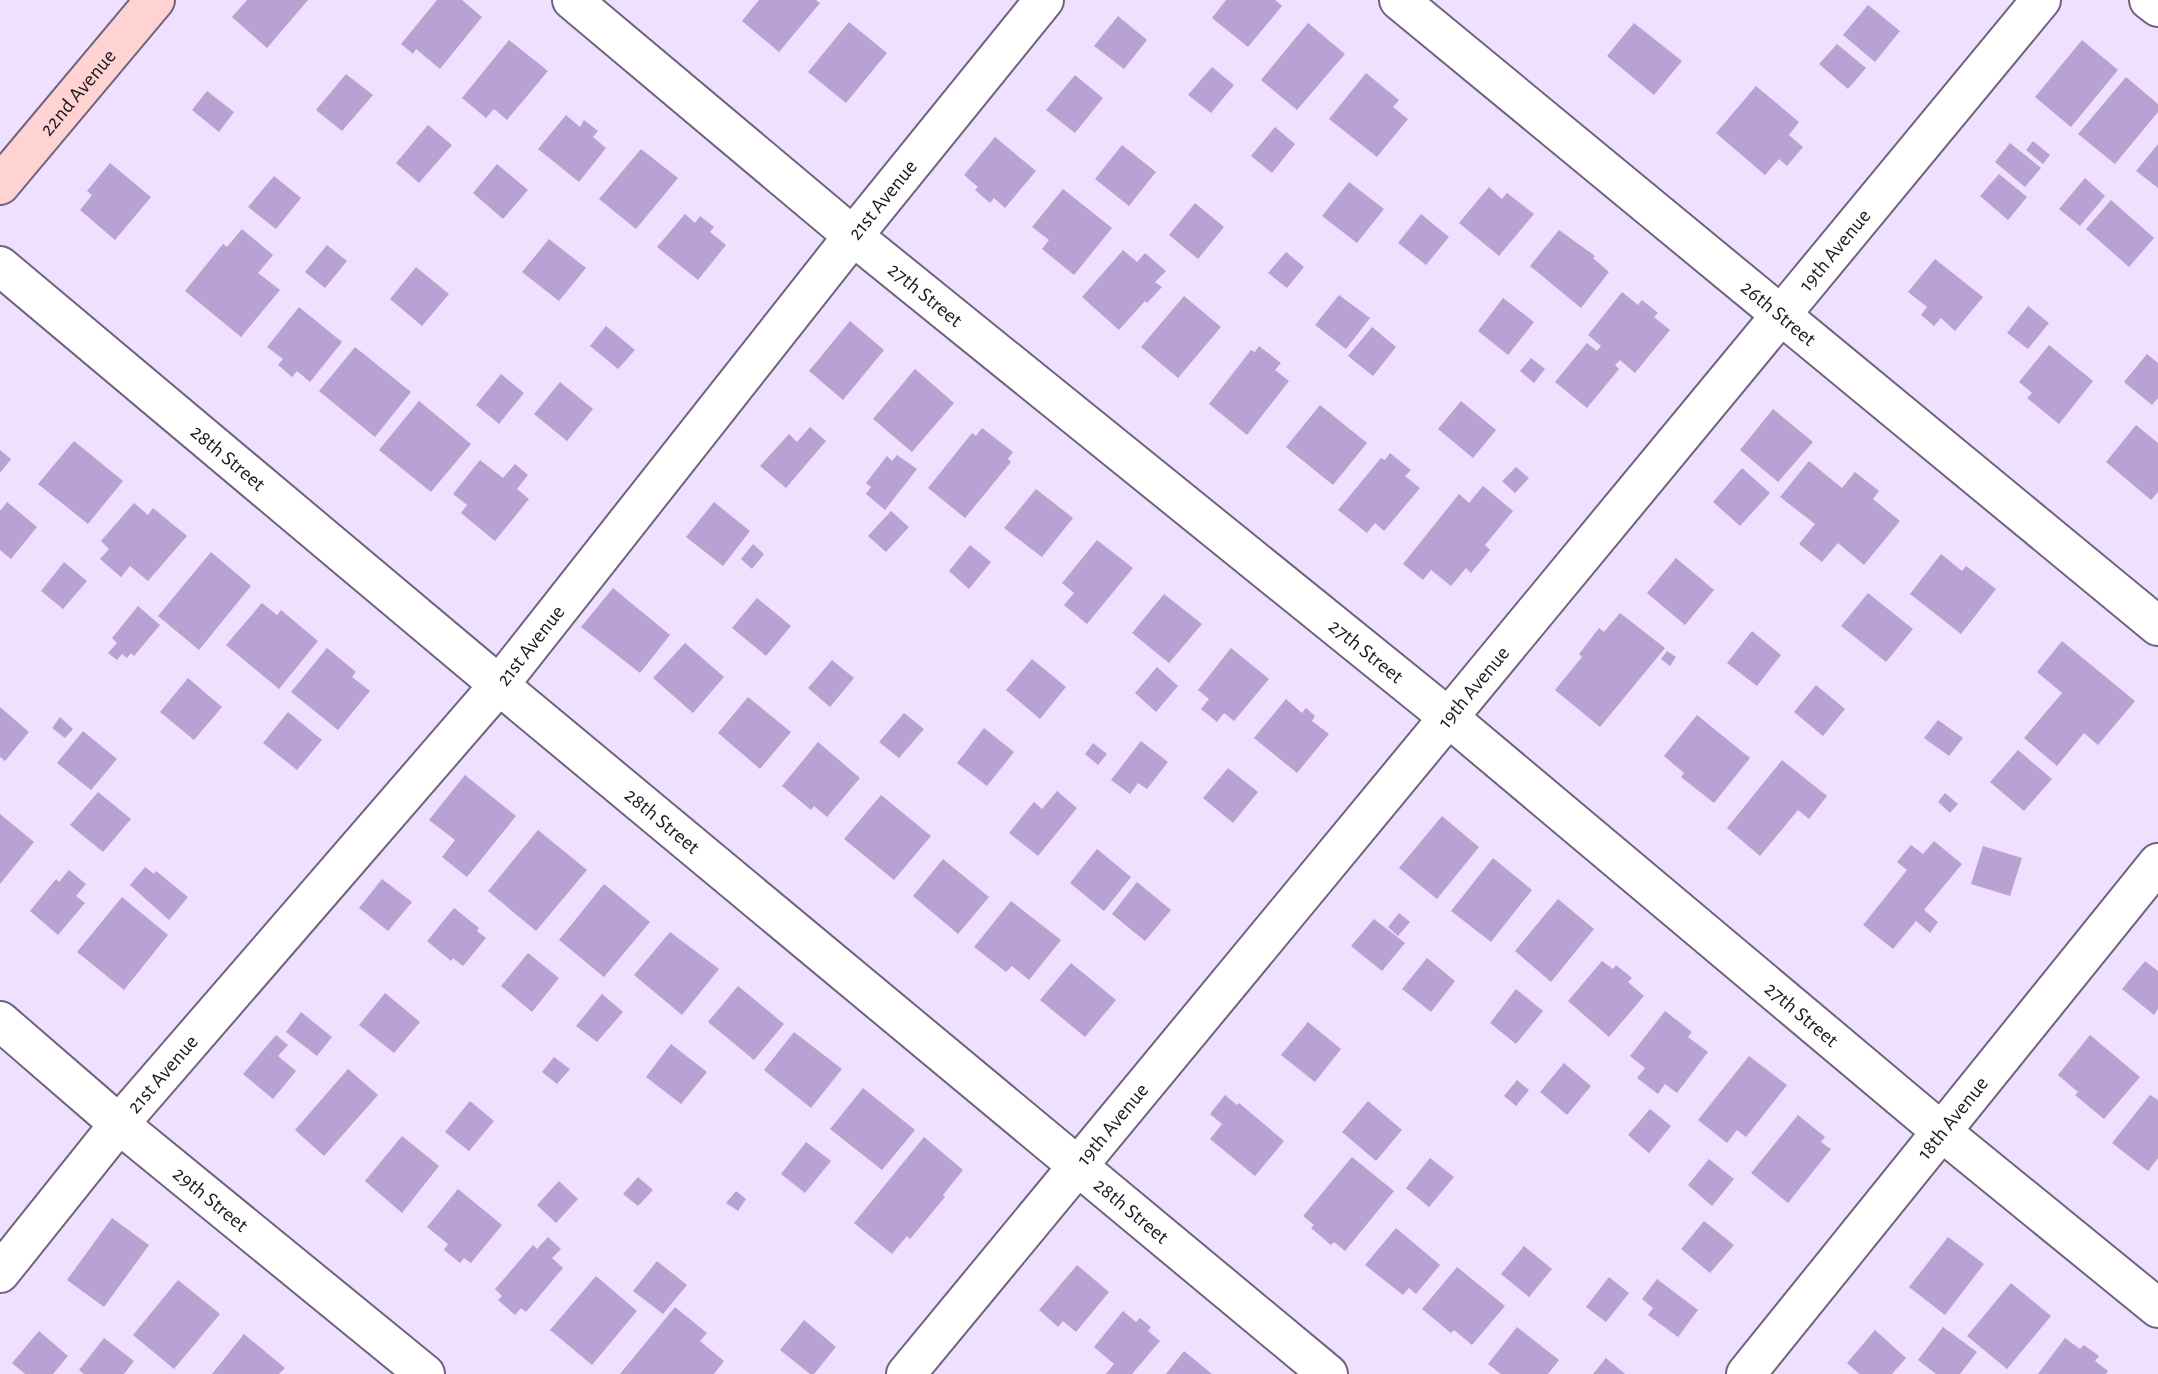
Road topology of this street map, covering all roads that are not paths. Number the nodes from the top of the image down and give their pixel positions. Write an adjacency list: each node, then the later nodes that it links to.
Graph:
1 (155, 0): 8 (street, 22nd Avenue)
2 (572, 0): 9 (street, 27th Street)
3 (1044, 0): 9 (street, 21st Avenue)
4 (1399, 0): 11 (street, 26th Street)
5 (2041, 0): 11 (street, 19th Avenue)
6 (2150, 0): 7 (street)
7 (2158, 7)
8 (0, 185)
9 (853, 236): 13 (street, 21st Avenue); 14 (street, 27th Street)
10 (0, 266): 13 (street, 28th Street)
11 (1783, 315): 12 (street, 26th Street); 14 (street, 19th Avenue)
12 (2158, 626)
13 (499, 685): 17 (street, 21st Avenue); 19 (street, 28th Street)
14 (1448, 718): 18 (street, 27th Street); 19 (street, 19th Avenue)
15 (2158, 863): 18 (street, 18th Avenue)
16 (0, 1021): 17 (street, 29th Street)
17 (118, 1124): 20 (street, 21st Avenue); 22 (street, 29th Street)
18 (1942, 1132): 21 (street, 27th Street); 25 (street, 18th Avenue)
19 (1079, 1165): 23 (street, 19th Avenue); 24 (street, 28th Street)
20 (0, 1273)
21 (2158, 1308)
22 (425, 1374)
23 (906, 1374)
24 (1328, 1374)
25 (1746, 1374)

